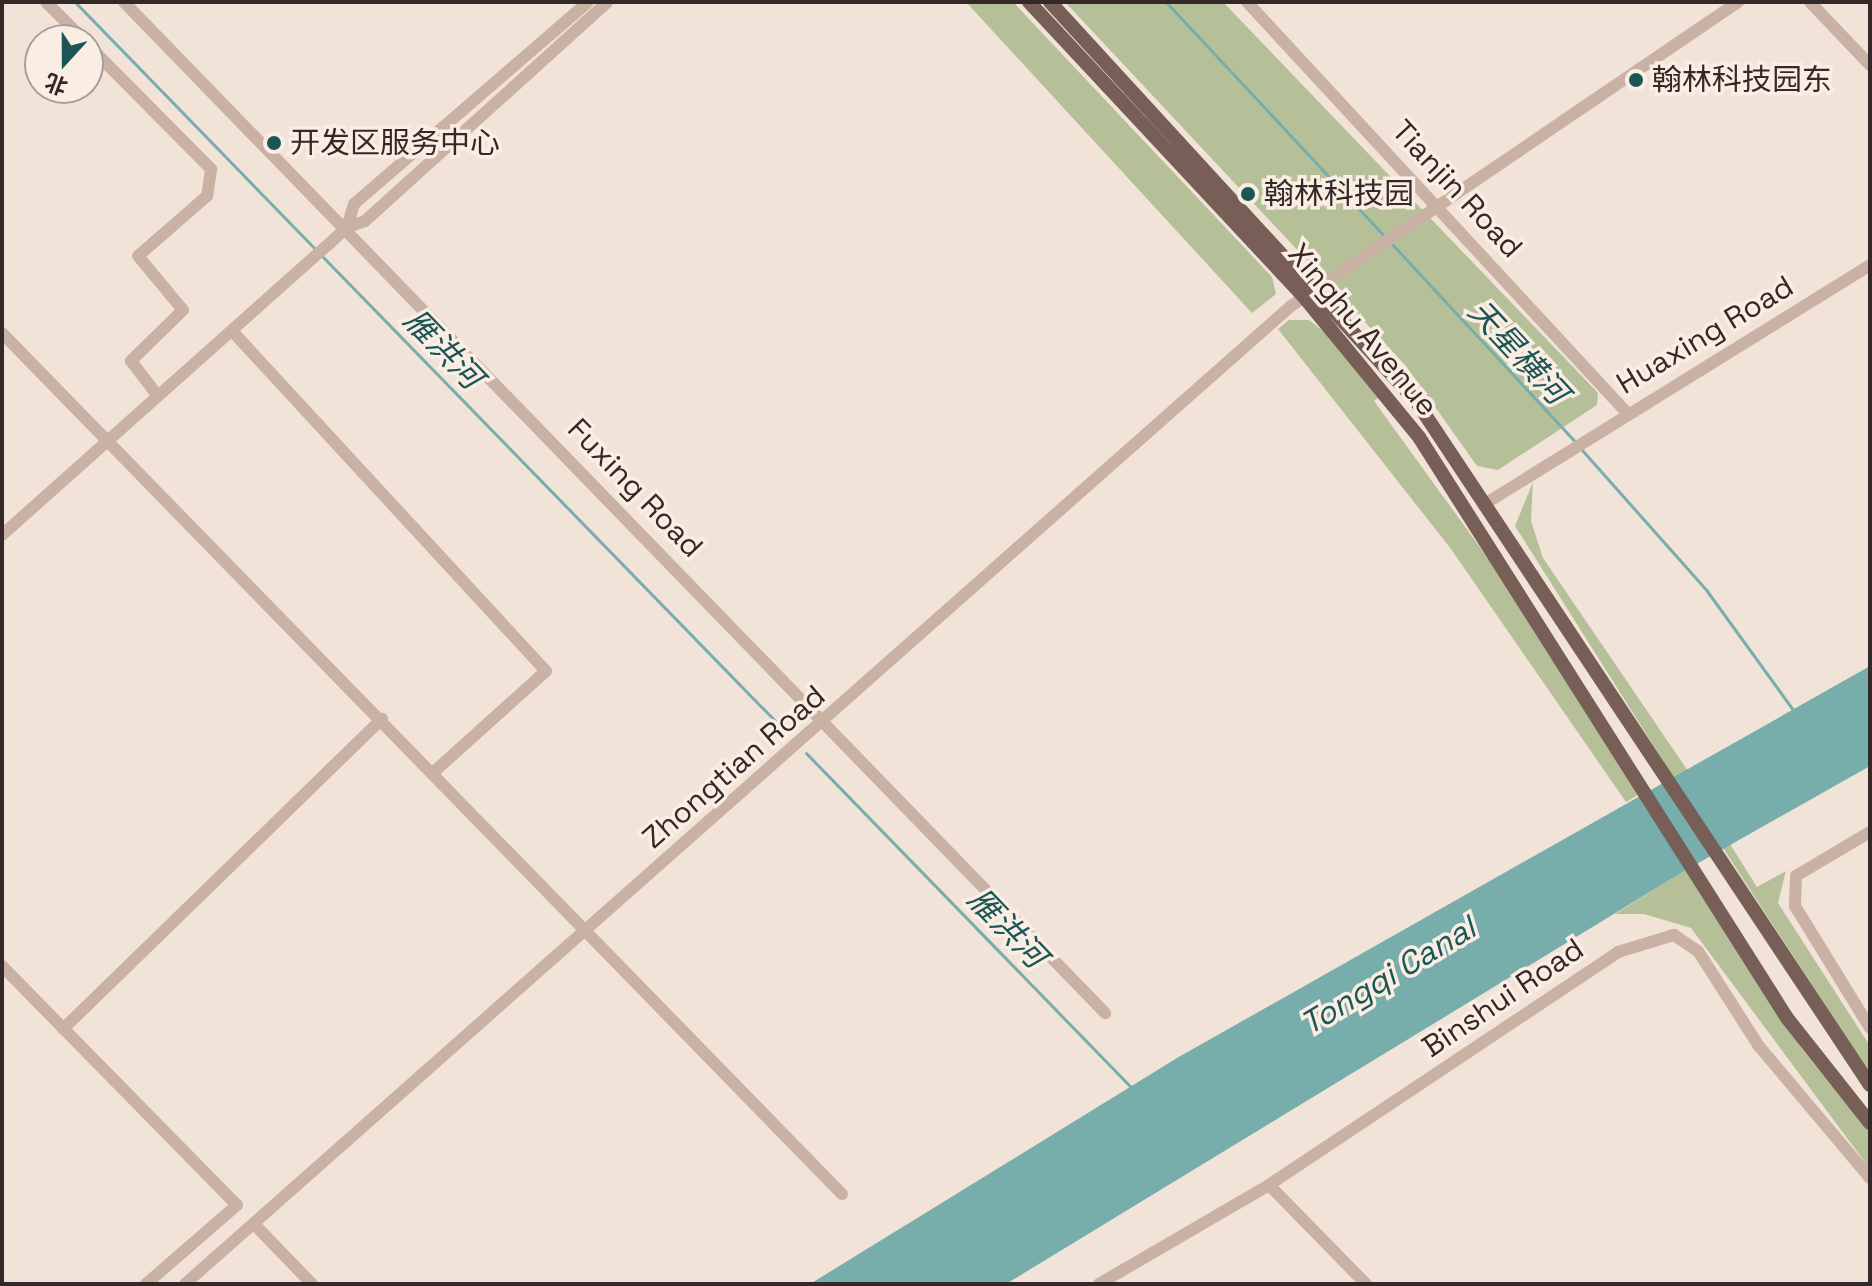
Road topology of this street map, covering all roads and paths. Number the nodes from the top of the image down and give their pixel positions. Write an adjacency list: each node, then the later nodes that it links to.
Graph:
1 (46, 2): 10 (street)
2 (124, 2): 14 (street, Fuxing Road)
3 (588, 2): 14 (street)
4 (607, 2): 14 (street)
5 (1029, 2): 17 (main road, Xinghu Avenue)
6 (1050, 2): 16 (main road, Xinghu Avenue)
7 (1247, 2): 13 (street, Tianjin Road)
8 (1738, 2): 13 (street, Zhongtian Road)
9 (1810, 2): 12 (street)
10 (68, 24)
11 (104, 61): 20 (street)
12 (1870, 65)
13 (1438, 205): 16 (street, Zhongtian Road); 21 (street, Tianjin Road)
14 (347, 227): 18 (street); 26 (street, Fuxing Road)
15 (1870, 265): 21 (street, Huaxing Road)
16 (1316, 286): 17 (street, Zhongtian Road); 23 (main road, Xinghu Avenue)
17 (1304, 297): 26 (street, Zhongtian Road); 35 (main road, Xinghu Avenue)
18 (233, 332): 20 (street); 27 (street)
19 (2, 333): 22 (street)
20 (158, 396): 22 (street)
21 (1627, 413): 23 (street, Huaxing Road)
22 (107, 440): 24 (street); 25 (street)
23 (1488, 502): 34 (main road, Xinghu Avenue)
24 (2, 535)
25 (382, 719): 27 (street); 33 (street)
26 (824, 722): 29 (street, Zhongtian Road); 31 (street, Fuxing Road)
27 (434, 772): 29 (street)
28 (1870, 832): 32 (street)
29 (588, 929): 38 (street); 39 (street, Zhongtian Road)
30 (2, 966): 33 (street)
31 (1105, 1013)
32 (1870, 1028)
33 (63, 1029): 40 (street)
34 (1870, 1085)
35 (1870, 1123)
36 (1870, 1178): 37 (street, Binshui Road)
37 (1269, 1185): 43 (street, Binshui Road); 44 (street)
38 (842, 1194)
39 (254, 1224): 41 (street, Zhongtian Road); 42 (street)
40 (146, 1284)
41 (185, 1284)
42 (312, 1284)
43 (1099, 1284)
44 (1366, 1284)

